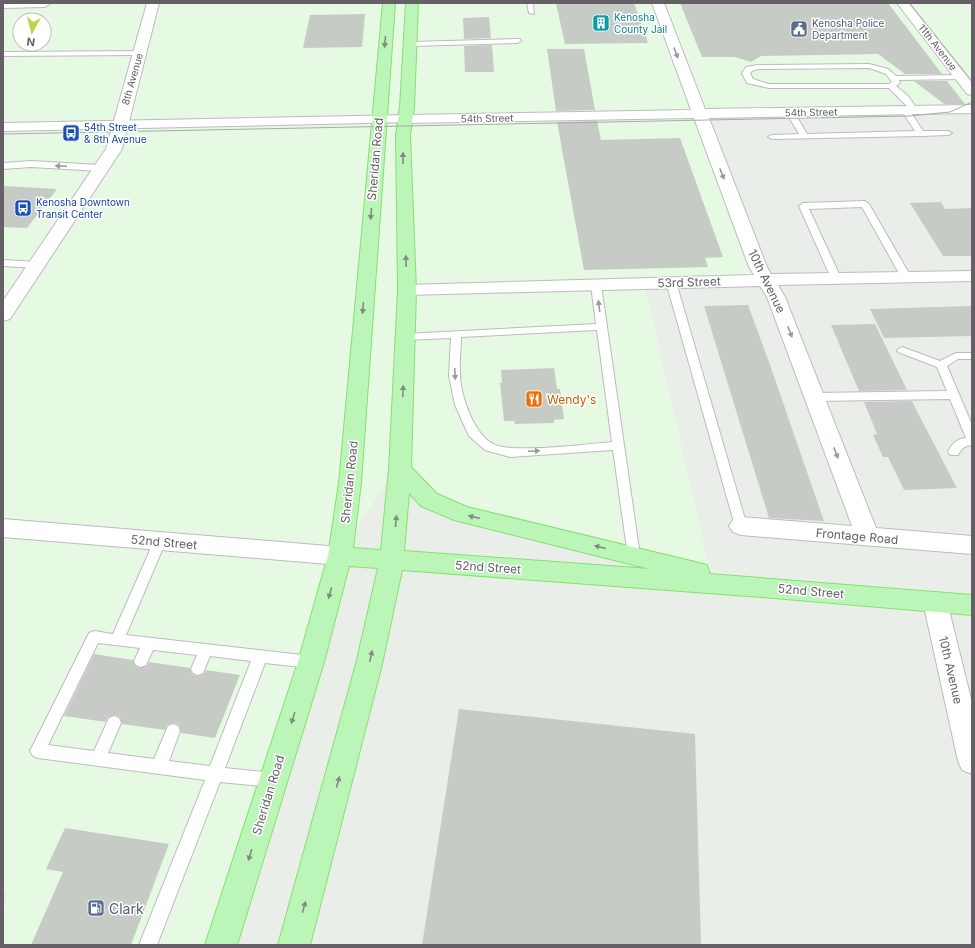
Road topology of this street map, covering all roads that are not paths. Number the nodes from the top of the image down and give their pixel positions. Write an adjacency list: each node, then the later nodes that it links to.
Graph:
1 (45, 3): 8 (street)
2 (153, 3): 12 (street, 8th Avenue)
3 (389, 3): 23 (main road, Sheridan Road, one-way to 23)
4 (412, 3): 11 (main road)
5 (530, 3): 9 (lane)
6 (658, 3): 21 (street, 10th Avenue, one-way to 21)
7 (903, 3): 15 (street, 11th Avenue)
8 (3, 4)
9 (532, 13)
10 (517, 41): 11 (lane)
11 (411, 44): 22 (main road)
12 (140, 52): 13 (lane); 24 (street, 8th Avenue)
13 (3, 54)
14 (894, 78): 15 (lane); 16 (lane); 16 (lane)
15 (962, 78): 17 (street, 11th Avenue)
16 (891, 86): 19 (lane)
17 (972, 91)
18 (972, 109): 19 (street, 54th Street)
19 (909, 110): 20 (street, 54th Street); 27 (lane)
20 (790, 112): 21 (street, 54th Street); 28 (lane)
21 (700, 114): 22 (street, 54th Street); 37 (street, 10th Avenue, one-way to 37)
22 (406, 119): 23 (street, 54th Street); 40 (main road, one-way to 22)
23 (379, 120): 24 (street, 54th Street); 60 (main road, Sheridan Road, one-way to 60)
24 (119, 125): 25 (street, 54th Street); 31 (street, 8th Avenue)
25 (3, 127)
26 (948, 133): 27 (lane)
27 (921, 134): 28 (lane)
28 (804, 136): 29 (lane)
29 (772, 137)
30 (3, 166): 31 (lane, one-way to 30)
31 (100, 168): 33 (street, 8th Avenue)
32 (3, 263): 33 (lane)
33 (36, 265): 41 (street, 8th Avenue)
34 (972, 276): 35 (street, 53rd Street)
35 (906, 277): 36 (street, 53rd Street); 36 (lane)
36 (836, 278): 37 (street, 53rd Street)
37 (765, 280): 38 (street, 53rd Street); 49 (street, 10th Avenue, one-way to 49)
38 (671, 282): 39 (street, 53rd Street); 55 (lane)
39 (596, 284): 40 (street, 53rd Street); 42 (lane, one-way to 39)
40 (406, 290): 44 (main road)
41 (3, 314)
42 (602, 328): 43 (lane); 52 (lane)
43 (456, 335): 44 (lane); 52 (lane, one-way to 52)
44 (405, 337): 54 (main road, one-way to 44)
45 (902, 350): 47 (lane)
46 (972, 356): 47 (lane)
47 (941, 365): 48 (lane)
48 (953, 395): 49 (lane); 50 (lane)
49 (815, 397): 57 (street, 10th Avenue, one-way to 57)
50 (972, 438)
51 (972, 441): 53 (lane)
52 (618, 446): 61 (lane)
53 (954, 452)
54 (400, 469): 61 (main road, one-way to 54); 62 (main road, one-way to 54)
55 (741, 526): 57 (street, Frontage Road)
56 (3, 528): 58 (street, 52nd Street)
57 (868, 537): 59 (street, Frontage Road)
58 (160, 541): 60 (street, 52nd Street); 66 (lane)
59 (972, 545)
60 (340, 556): 62 (main road, 52nd Street); 71 (main road, Sheridan Road, one-way to 71)
61 (634, 556): 63 (main road)
62 (392, 559): 63 (main road, 52nd Street); 82 (main road, one-way to 62)
63 (760, 587): 64 (main road, 52nd Street)
64 (935, 602): 65 (main road, 52nd Street); 76 (street, 10th Avenue)
65 (972, 605)
66 (117, 640): 67 (lane); 75 (lane)
67 (149, 643): 68 (lane); 70 (lane)
68 (206, 649): 69 (lane); 72 (lane)
69 (260, 656): 71 (lane); 78 (lane)
70 (141, 661)
71 (311, 662): 79 (main road, Sheridan Road, one-way to 79)
72 (198, 669)
73 (114, 723): 75 (lane)
74 (173, 732): 77 (lane)
75 (98, 759): 77 (lane)
76 (972, 761)
77 (159, 766): 78 (lane)
78 (215, 774): 79 (lane); 80 (lane)
79 (273, 780): 81 (main road, Sheridan Road, one-way to 81)
80 (148, 945)
81 (221, 945)
82 (294, 945)

